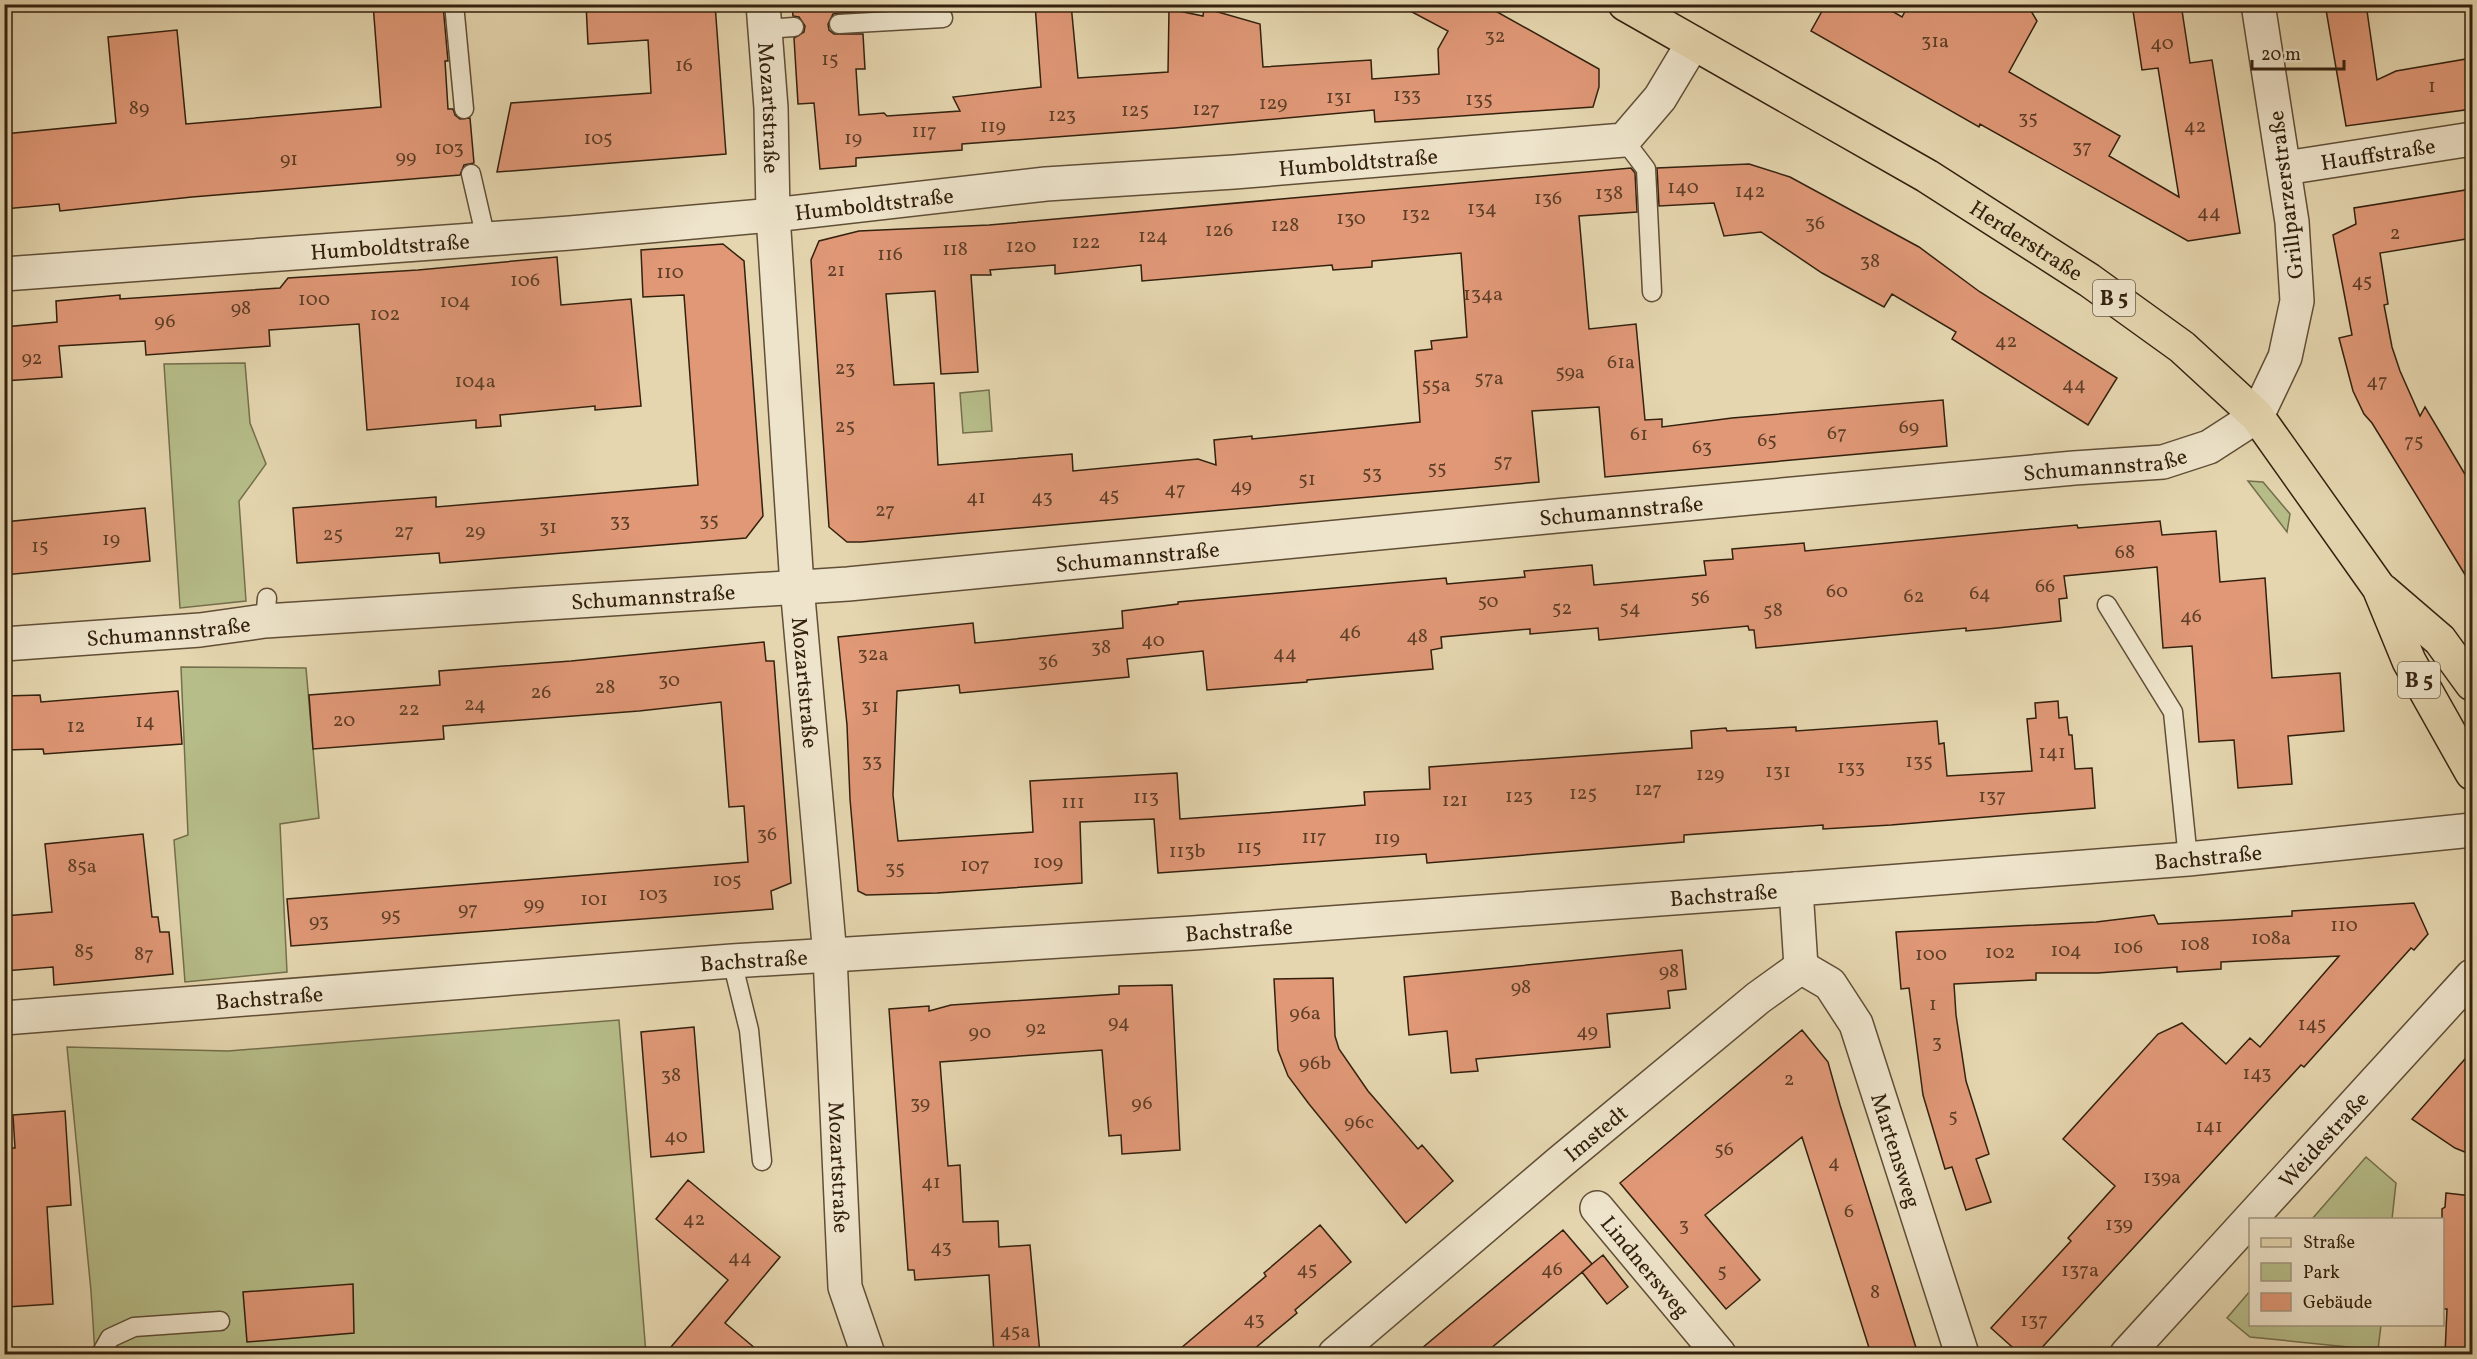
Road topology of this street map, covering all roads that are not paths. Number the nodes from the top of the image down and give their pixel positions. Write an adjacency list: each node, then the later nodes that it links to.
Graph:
1 (454, 4): 8 (lane)
2 (1625, 4): 7 (main road, Herderstraße / B 5)
3 (2258, 4): 11 (street, Grillparzerstraße)
4 (943, 18): 6 (lane)
5 (774, 20): 13 (street, Mozartstraße)
6 (839, 24)
7 (1693, 43): 10 (street); 17 (main road, Herderstraße / B 5)
8 (464, 109)
9 (2472, 139): 11 (street, Hauffstraße)
10 (1624, 140): 13 (street, Humboldtstraße); 16 (lane)
11 (2285, 168): 17 (street, Grillparzerstraße)
12 (471, 174): 14 (lane)
13 (773, 215): 14 (street, Humboldtstraße); 18 (street, Mozartstraße)
14 (486, 239): 15 (street, Humboldtstraße)
15 (4, 274)
16 (1652, 292)
17 (2257, 416): 18 (street, Schumannstraße); 19 (main road, Herderstraße / B 5)
18 (797, 586): 21 (street, Schumannstraße); 27 (street, Mozartstraße)
19 (2379, 588): 22 (main road, Herderstraße / B 5); 23 (main road, Herderstraße / B 5)
20 (2107, 605): 25 (lane)
21 (4, 644)
22 (2472, 684)
23 (2471, 774)
24 (2472, 830): 25 (street, Bachstraße)
25 (2188, 859): 26 (street, Bachstraße)
26 (1796, 889): 27 (street, Bachstraße); 29 (street)
27 (830, 956): 28 (street, Bachstraße); 38 (street, Mozartstraße)
28 (732, 961): 31 (street, Bachstraße); 32 (lane)
29 (1801, 967): 39 (street, Imstedt); 41 (street, Martensweg)
30 (2472, 976): 34 (street, Weidestraße)
31 (4, 1018)
32 (762, 1161)
33 (1597, 1208): 40 (street, Lindnersweg)
34 (2251, 1218)
35 (2249, 1220): 42 (street, Weidestraße)
36 (220, 1321): 37 (lane)
37 (101, 1354)
38 (868, 1354)
39 (1335, 1354)
40 (1719, 1354)
41 (1962, 1354)
42 (2127, 1354)

